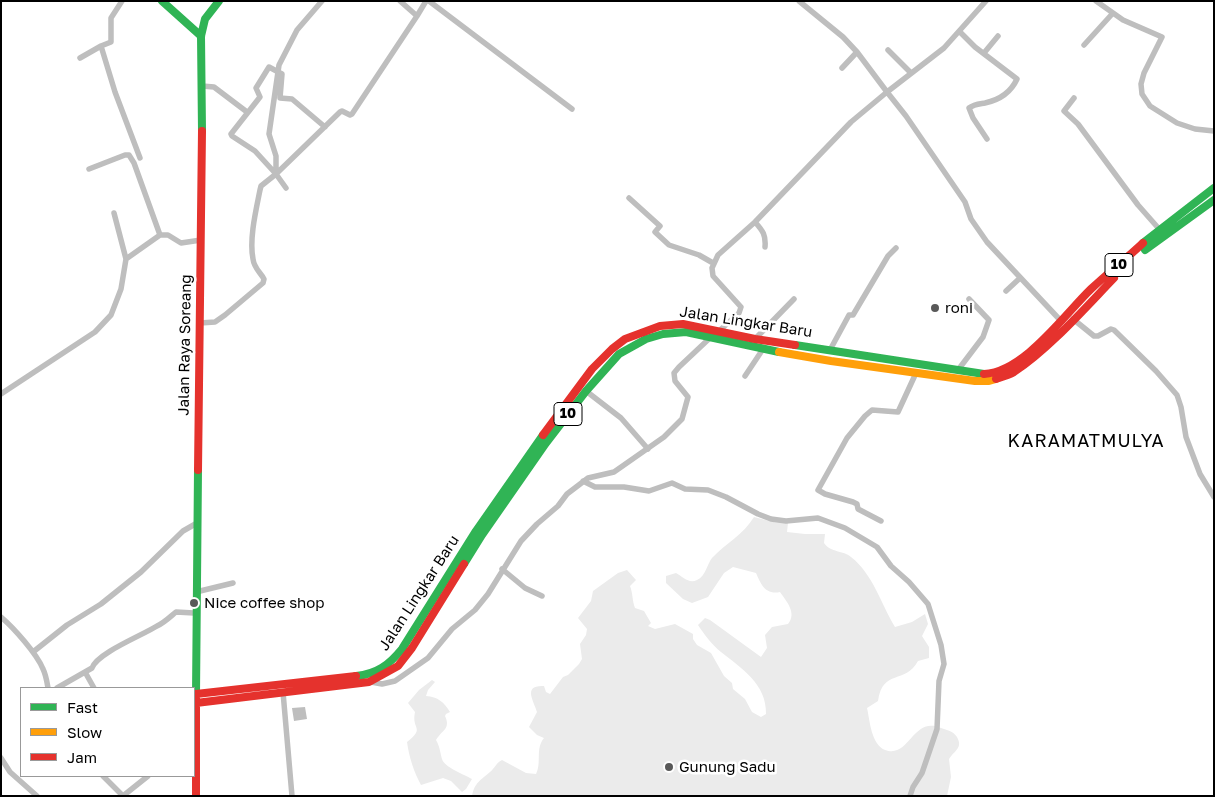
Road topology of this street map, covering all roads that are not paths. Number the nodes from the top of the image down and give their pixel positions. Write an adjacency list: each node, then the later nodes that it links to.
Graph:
1 (122, 1): 17 (street)
2 (162, 1): 14 (main road)
3 (219, 1): 14 (main road, Jalan Raya Soreang)
4 (322, 1): 23 (street)
5 (400, 1): 12 (street)
6 (427, 1): 10 (street); 12 (street)
7 (799, 1): 19 (street)
8 (986, 1): 13 (street)
9 (1096, 1): 11 (street)
10 (436, 4): 28 (street)
11 (1113, 13): 16 (street); 31 (street)
12 (417, 16): 30 (street)
13 (960, 32): 20 (street); 24 (street)
14 (201, 36): 25 (main road, Jalan Raya Soreang)
15 (998, 36): 20 (street)
16 (1084, 45)
17 (101, 46): 21 (street); 33 (street)
18 (888, 50): 24 (street)
19 (857, 52): 22 (street); 26 (street)
20 (984, 53): 32 (street)
21 (80, 58)
22 (842, 68)
23 (279, 72): 29 (street); 30 (street); 35 (street)
24 (911, 73): 26 (street)
25 (202, 86): 29 (street); 44 (main road, Jalan Raya Soreang)
26 (886, 92): 41 (street); 49 (street)
27 (1074, 98): 42 (street)
28 (572, 109)
29 (248, 112): 35 (street)
30 (325, 127): 35 (street)
31 (1214, 131)
32 (987, 139)
33 (140, 158)
34 (89, 170): 43 (street)
35 (274, 172): 36 (street); 55 (street)
36 (286, 188)
37 (1214, 188): 42 (main road, Jalan Lingkar Baru / 10)
38 (629, 198): 48 (street)
39 (1214, 200): 53 (main road, Jalan Lingkar Baru / 10)
40 (114, 213): 47 (street)
41 (755, 222): 45 (street); 48 (street)
42 (1160, 230): 53 (main road, Jalan Lingkar Baru / 10)
43 (160, 235): 44 (street); 47 (street)
44 (201, 240): 55 (main road, Jalan Raya Soreang)
45 (765, 247)
46 (896, 248): 60 (street)
47 (126, 260): 65 (street)
48 (713, 263): 56 (street)
49 (1020, 278): 50 (street); 54 (street)
50 (1006, 292)
51 (969, 298): 61 (street)
52 (794, 299): 58 (street)
53 (1071, 317): 54 (main road, Jalan Lingkar Baru / 10); 62 (main road, Jalan Lingkar Baru / 10); 68 (street)
54 (1061, 321): 61 (main road, Jalan Lingkar Baru / 10)
55 (200, 324): 70 (main road, Jalan Raya Soreang)
56 (719, 331): 57 (street); 58 (main road, Jalan Lingkar Baru / 10); 84 (main road, Jalan Lingkar Baru / 10)
57 (710, 337): 59 (main road, Jalan Lingkar Baru / 10); 64 (main road, Jalan Lingkar Baru / 10); 66 (street)
58 (755, 339): 60 (main road, Jalan Lingkar Baru / 10)
59 (763, 349): 62 (main road, Jalan Lingkar Baru / 10); 63 (street)
60 (830, 350): 61 (main road, Jalan Lingkar Baru / 10)
61 (958, 370)
62 (917, 372): 69 (street)
63 (745, 376)
64 (586, 391): 66 (street); 79 (main road, Jalan Lingkar Baru / 10)
65 (1, 394)
66 (648, 449): 67 (street)
67 (583, 481): 71 (street); 93 (street)
68 (1214, 497)
69 (881, 521)
70 (197, 523): 73 (main road, Jalan Raya Soreang); 77 (street)
71 (502, 569): 74 (street); 79 (street)
72 (233, 583): 73 (street)
73 (196, 592): 75 (main road, Jalan Raya Soreang)
74 (542, 596)
75 (194, 613): 78 (street); 84 (main road, Jalan Raya Soreang)
76 (1, 617): 77 (street)
77 (33, 652): 80 (street)
78 (86, 672): 81 (street); 82 (street)
79 (369, 682): 83 (main road, Jalan Lingkar Baru / 10)
80 (48, 687)
81 (59, 687)
82 (94, 687)
83 (284, 692): 84 (main road, Jalan Lingkar Baru / 10); 92 (street)
84 (196, 698): 85 (main road, Jalan Raya Soreang)
85 (195, 754): 91 (main road, Jalan Raya Soreang)
86 (2, 760): 89 (street)
87 (105, 777): 90 (street)
88 (145, 777): 90 (street)
89 (37, 796)
90 (123, 796)
91 (196, 796)
92 (292, 796)
93 (910, 796)

